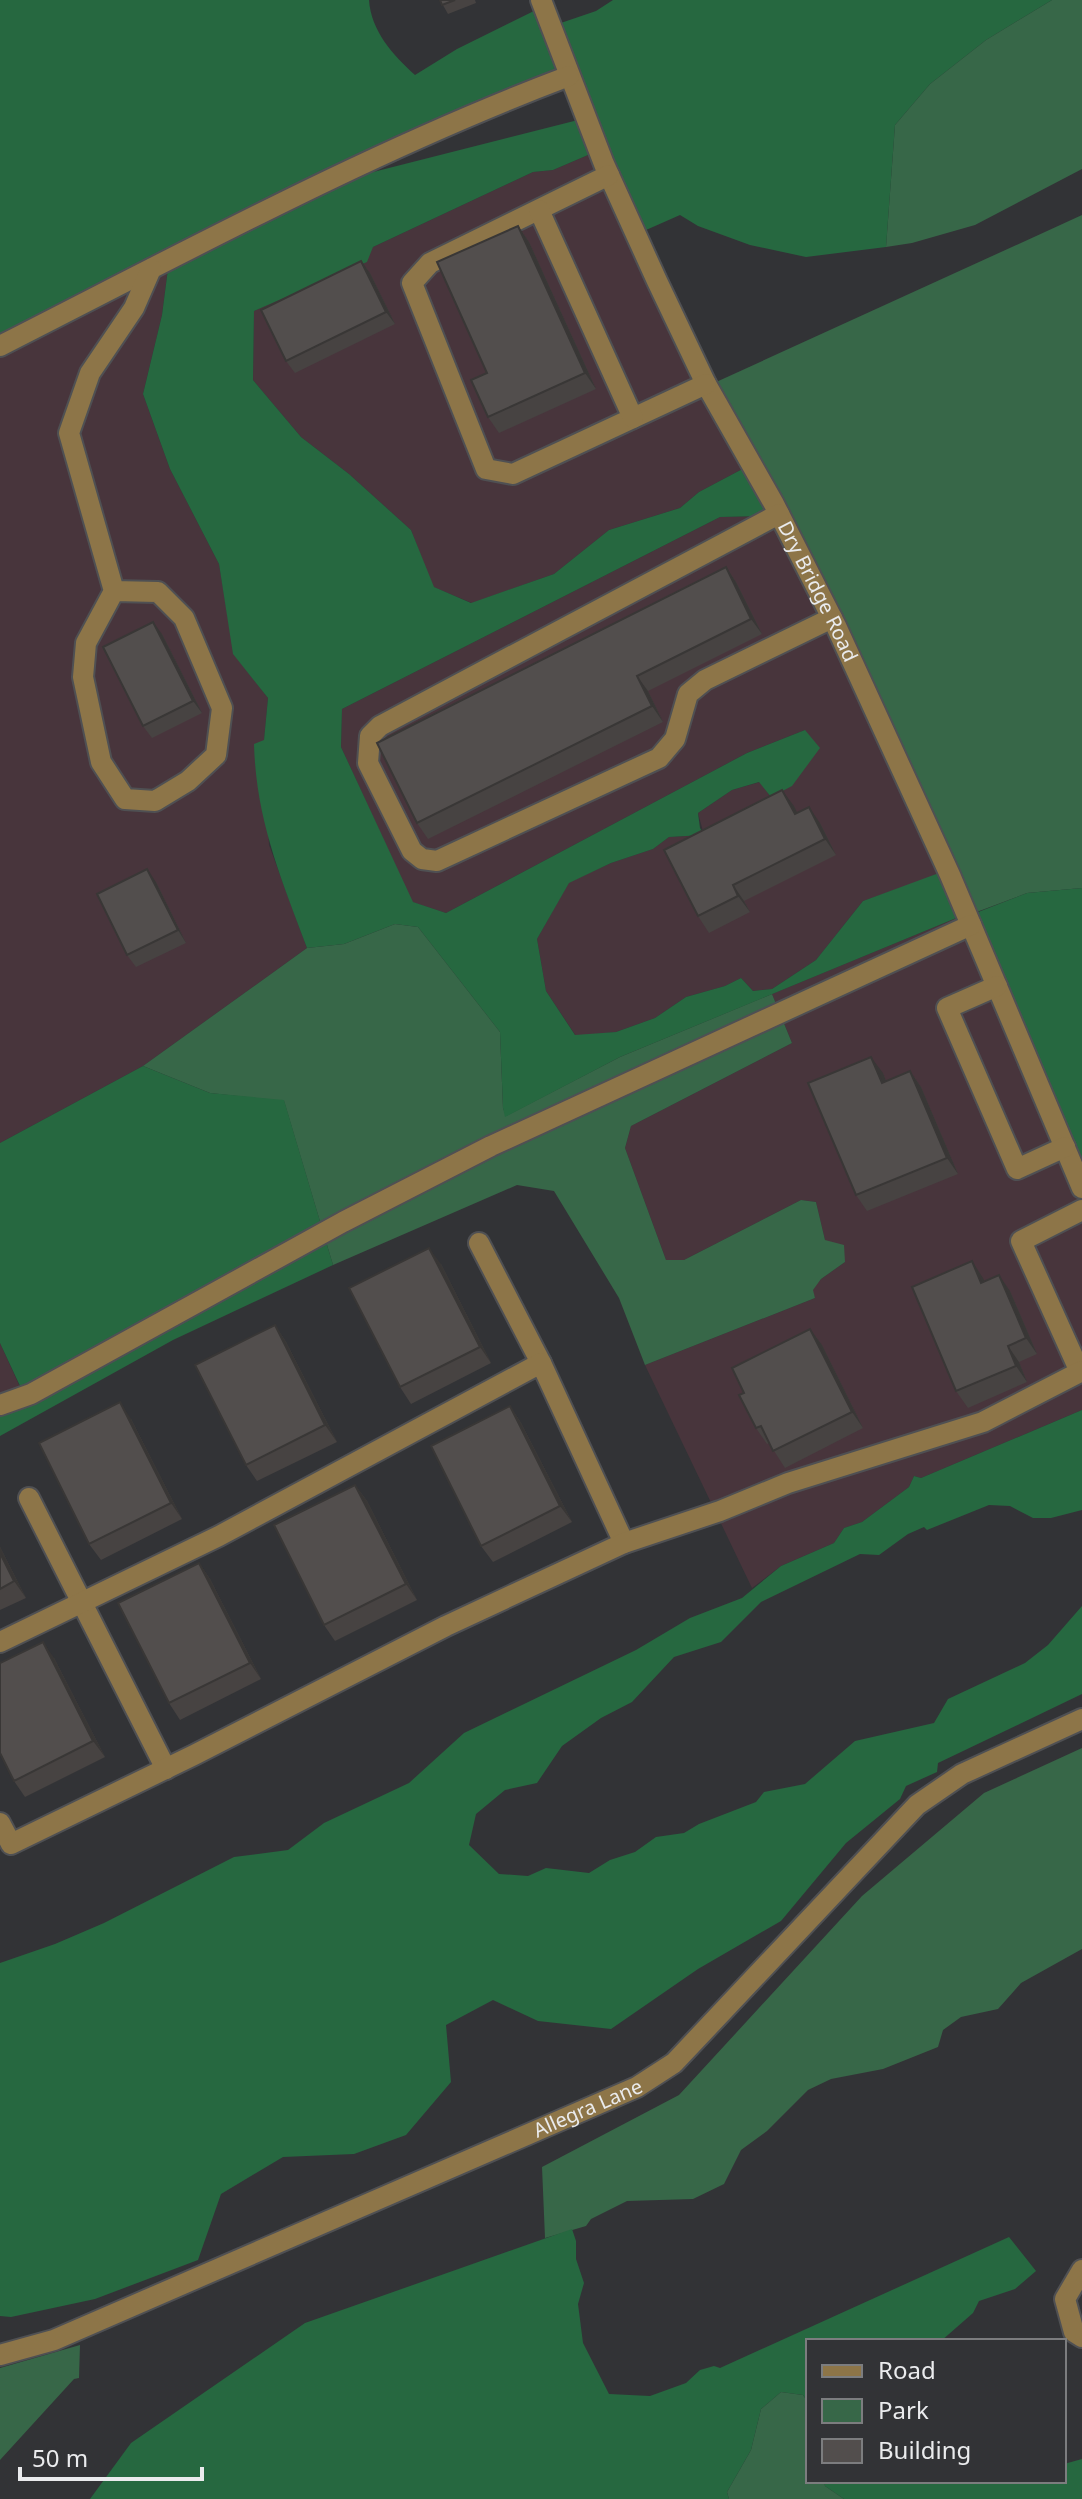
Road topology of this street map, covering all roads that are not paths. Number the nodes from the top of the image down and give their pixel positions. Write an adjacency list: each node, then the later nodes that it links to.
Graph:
1 (541, 0): 2 (street, Dry Bridge Road)
2 (569, 76): 3 (street, Dry Bridge Road); 5 (street)
3 (609, 175): 4 (street); 7 (street, Dry Bridge Road)
4 (548, 206): 8 (street); 8 (street)
5 (151, 269): 6 (street); 10 (street)
6 (0, 346)
7 (706, 384): 8 (street); 9 (street, Dry Bridge Road)
8 (640, 415)
9 (779, 514): 11 (street, Dry Bridge Road); 11 (street)
10 (114, 591): 10 (street)
11 (832, 618): 12 (street, Dry Bridge Road)
12 (971, 925): 13 (street, Dry Bridge Road); 20 (street)
13 (997, 986): 14 (street, Dry Bridge Road); 14 (street)
14 (1065, 1147): 15 (street, Dry Bridge Road)
15 (1082, 1188)
16 (1082, 1210): 19 (street)
17 (479, 1243): 18 (street)
18 (541, 1363): 22 (street); 23 (street)
19 (1081, 1371): 22 (street)
20 (0, 1405)
21 (29, 1498): 23 (street)
22 (624, 1543): 26 (street)
23 (83, 1602): 24 (street); 26 (street)
24 (0, 1642)
25 (1082, 1719): 30 (street, Allegra Lane)
26 (166, 1769): 27 (street)
27 (0, 1823)
28 (1082, 2270): 29 (street)
29 (1082, 2337)
30 (0, 2355)

